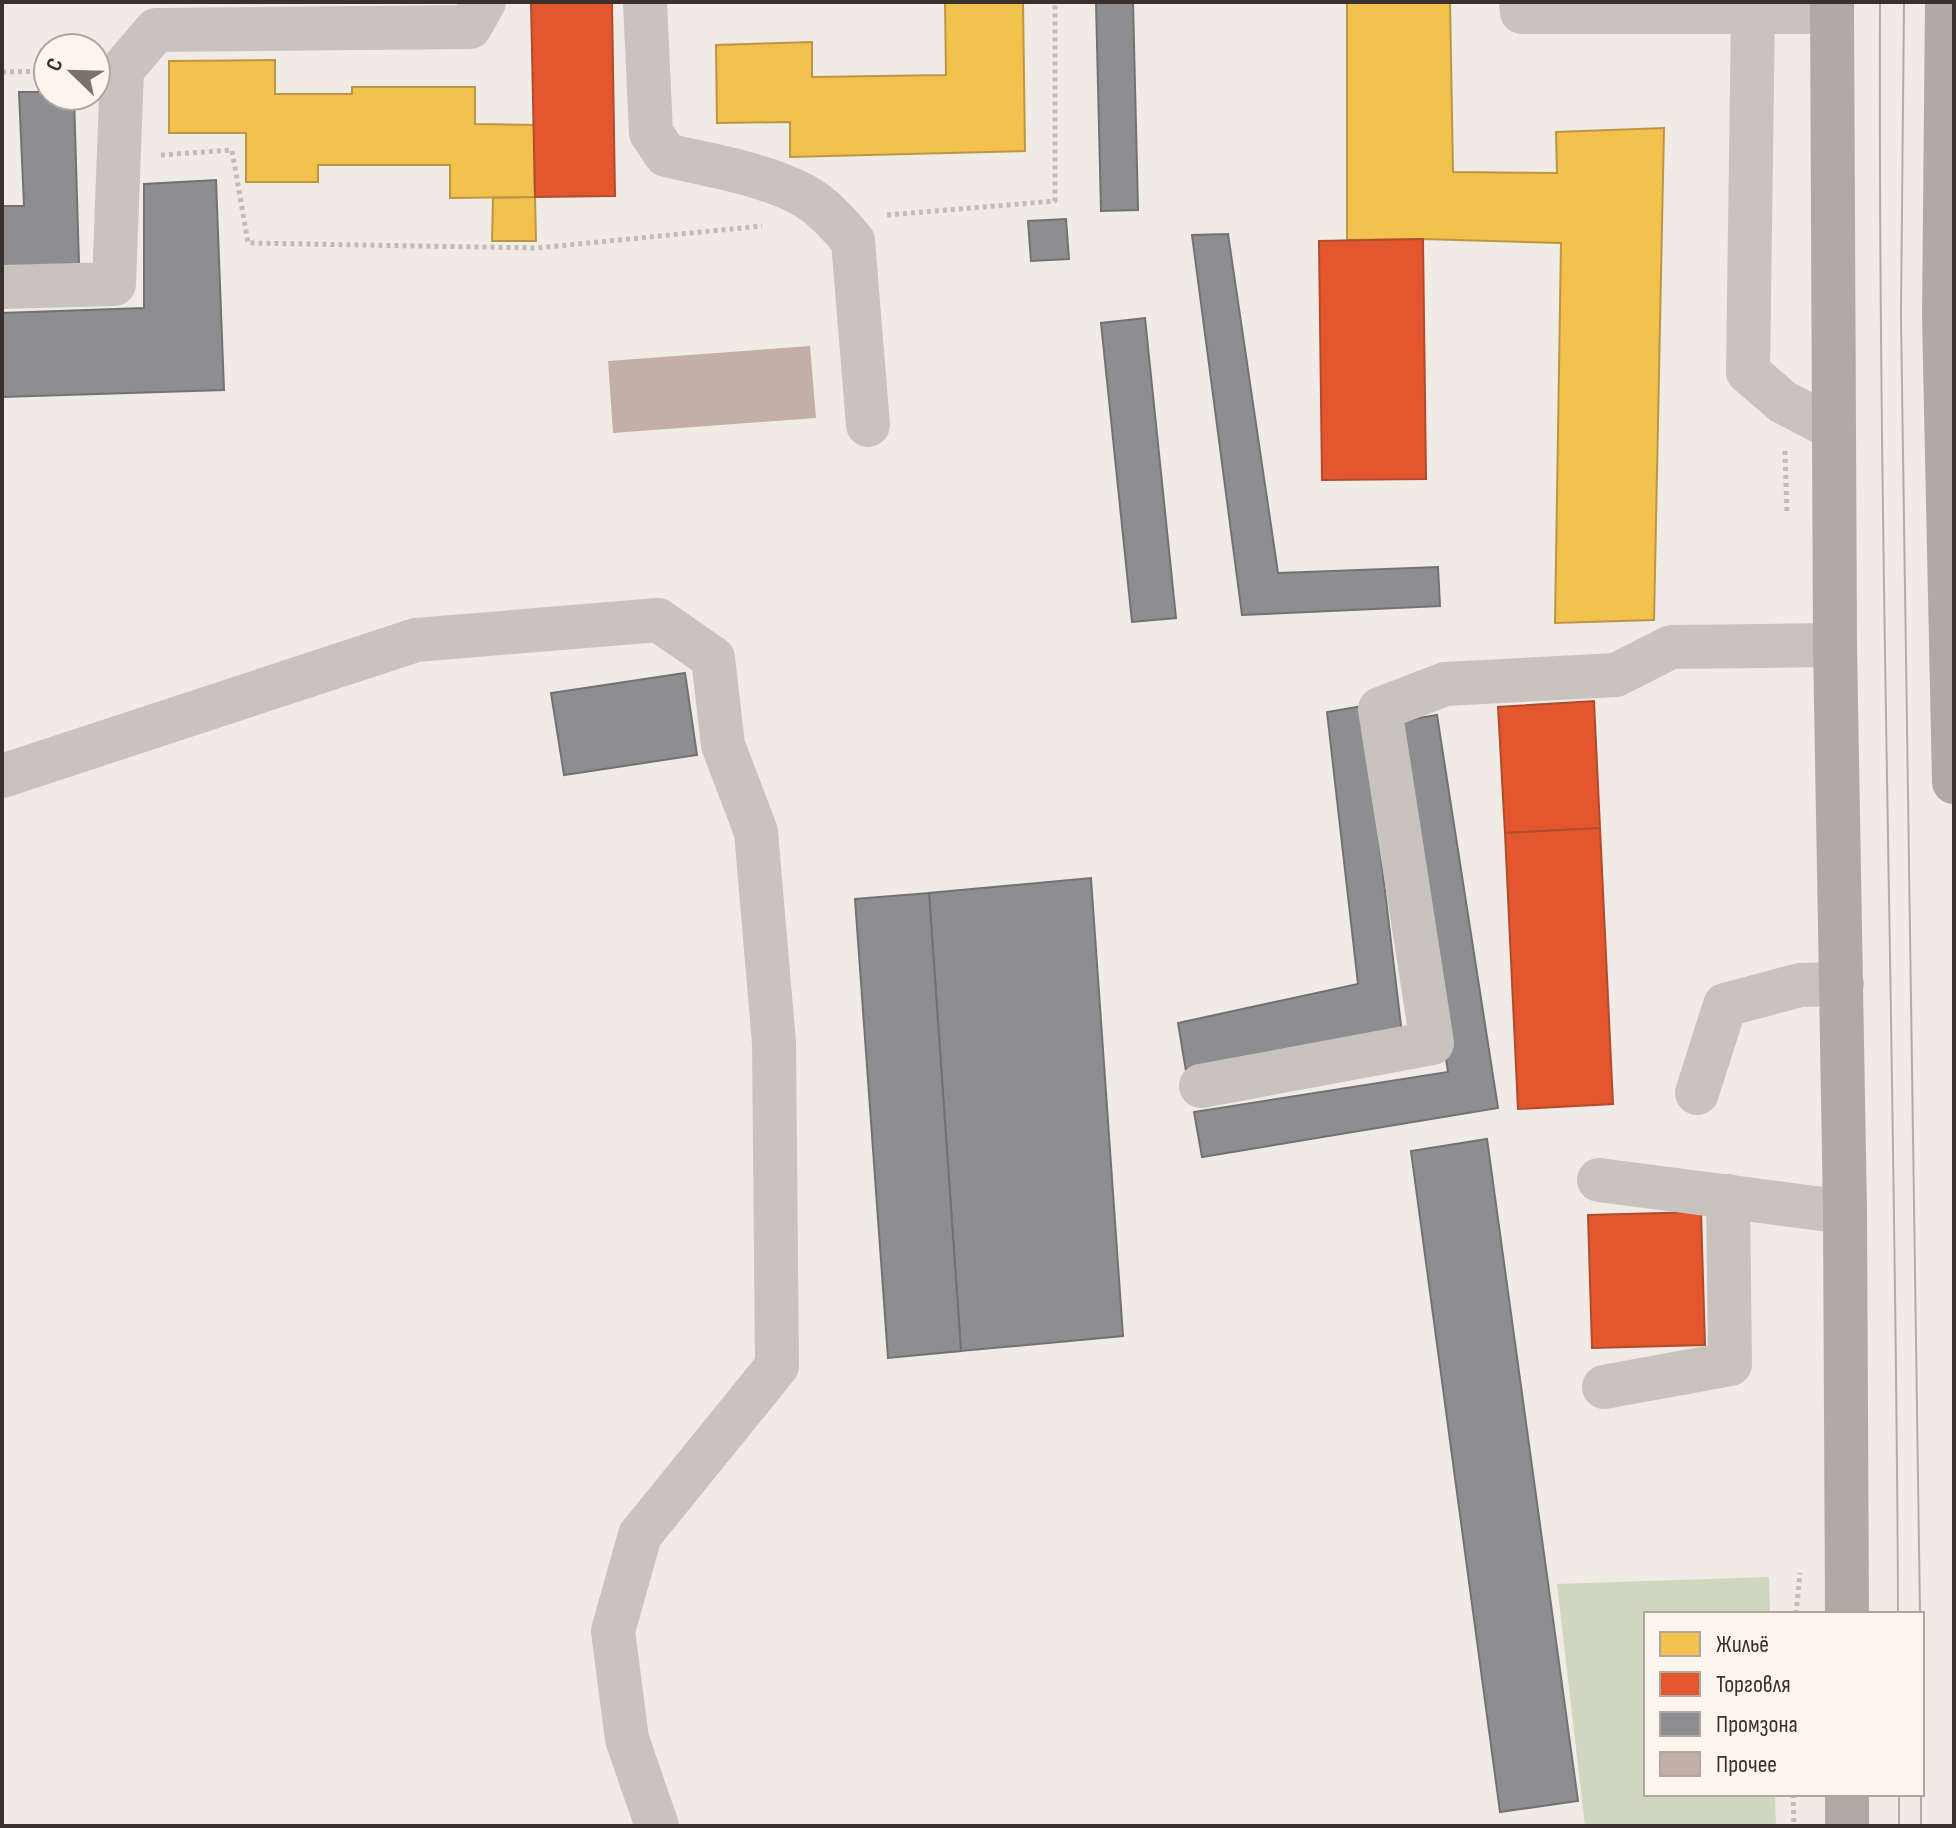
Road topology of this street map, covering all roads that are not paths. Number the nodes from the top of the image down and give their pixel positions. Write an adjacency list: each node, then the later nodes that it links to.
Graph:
1 (645, 2): 8 (lane)
2 (1521, 2): 6 (lane)
3 (1947, 2): 12 (highway)
4 (1832, 7): 6 (lane); 9 (highway)
5 (474, 10): 7 (lane)
6 (1753, 10): 9 (lane)
7 (2, 287)
8 (868, 425)
9 (1833, 428): 10 (highway)
10 (1835, 645): 13 (highway); 14 (lane)
11 (2, 776): 22 (lane)
12 (1954, 782)
13 (1842, 984): 15 (lane); 18 (highway)
14 (1201, 1086)
15 (1697, 1093)
16 (1599, 1180): 17 (lane)
17 (1728, 1196): 18 (lane); 19 (lane)
18 (1845, 1212): 20 (highway)
19 (1604, 1387)
20 (1847, 1612)
21 (1847, 1796): 23 (highway)
22 (657, 1826)
23 (1847, 1826)

